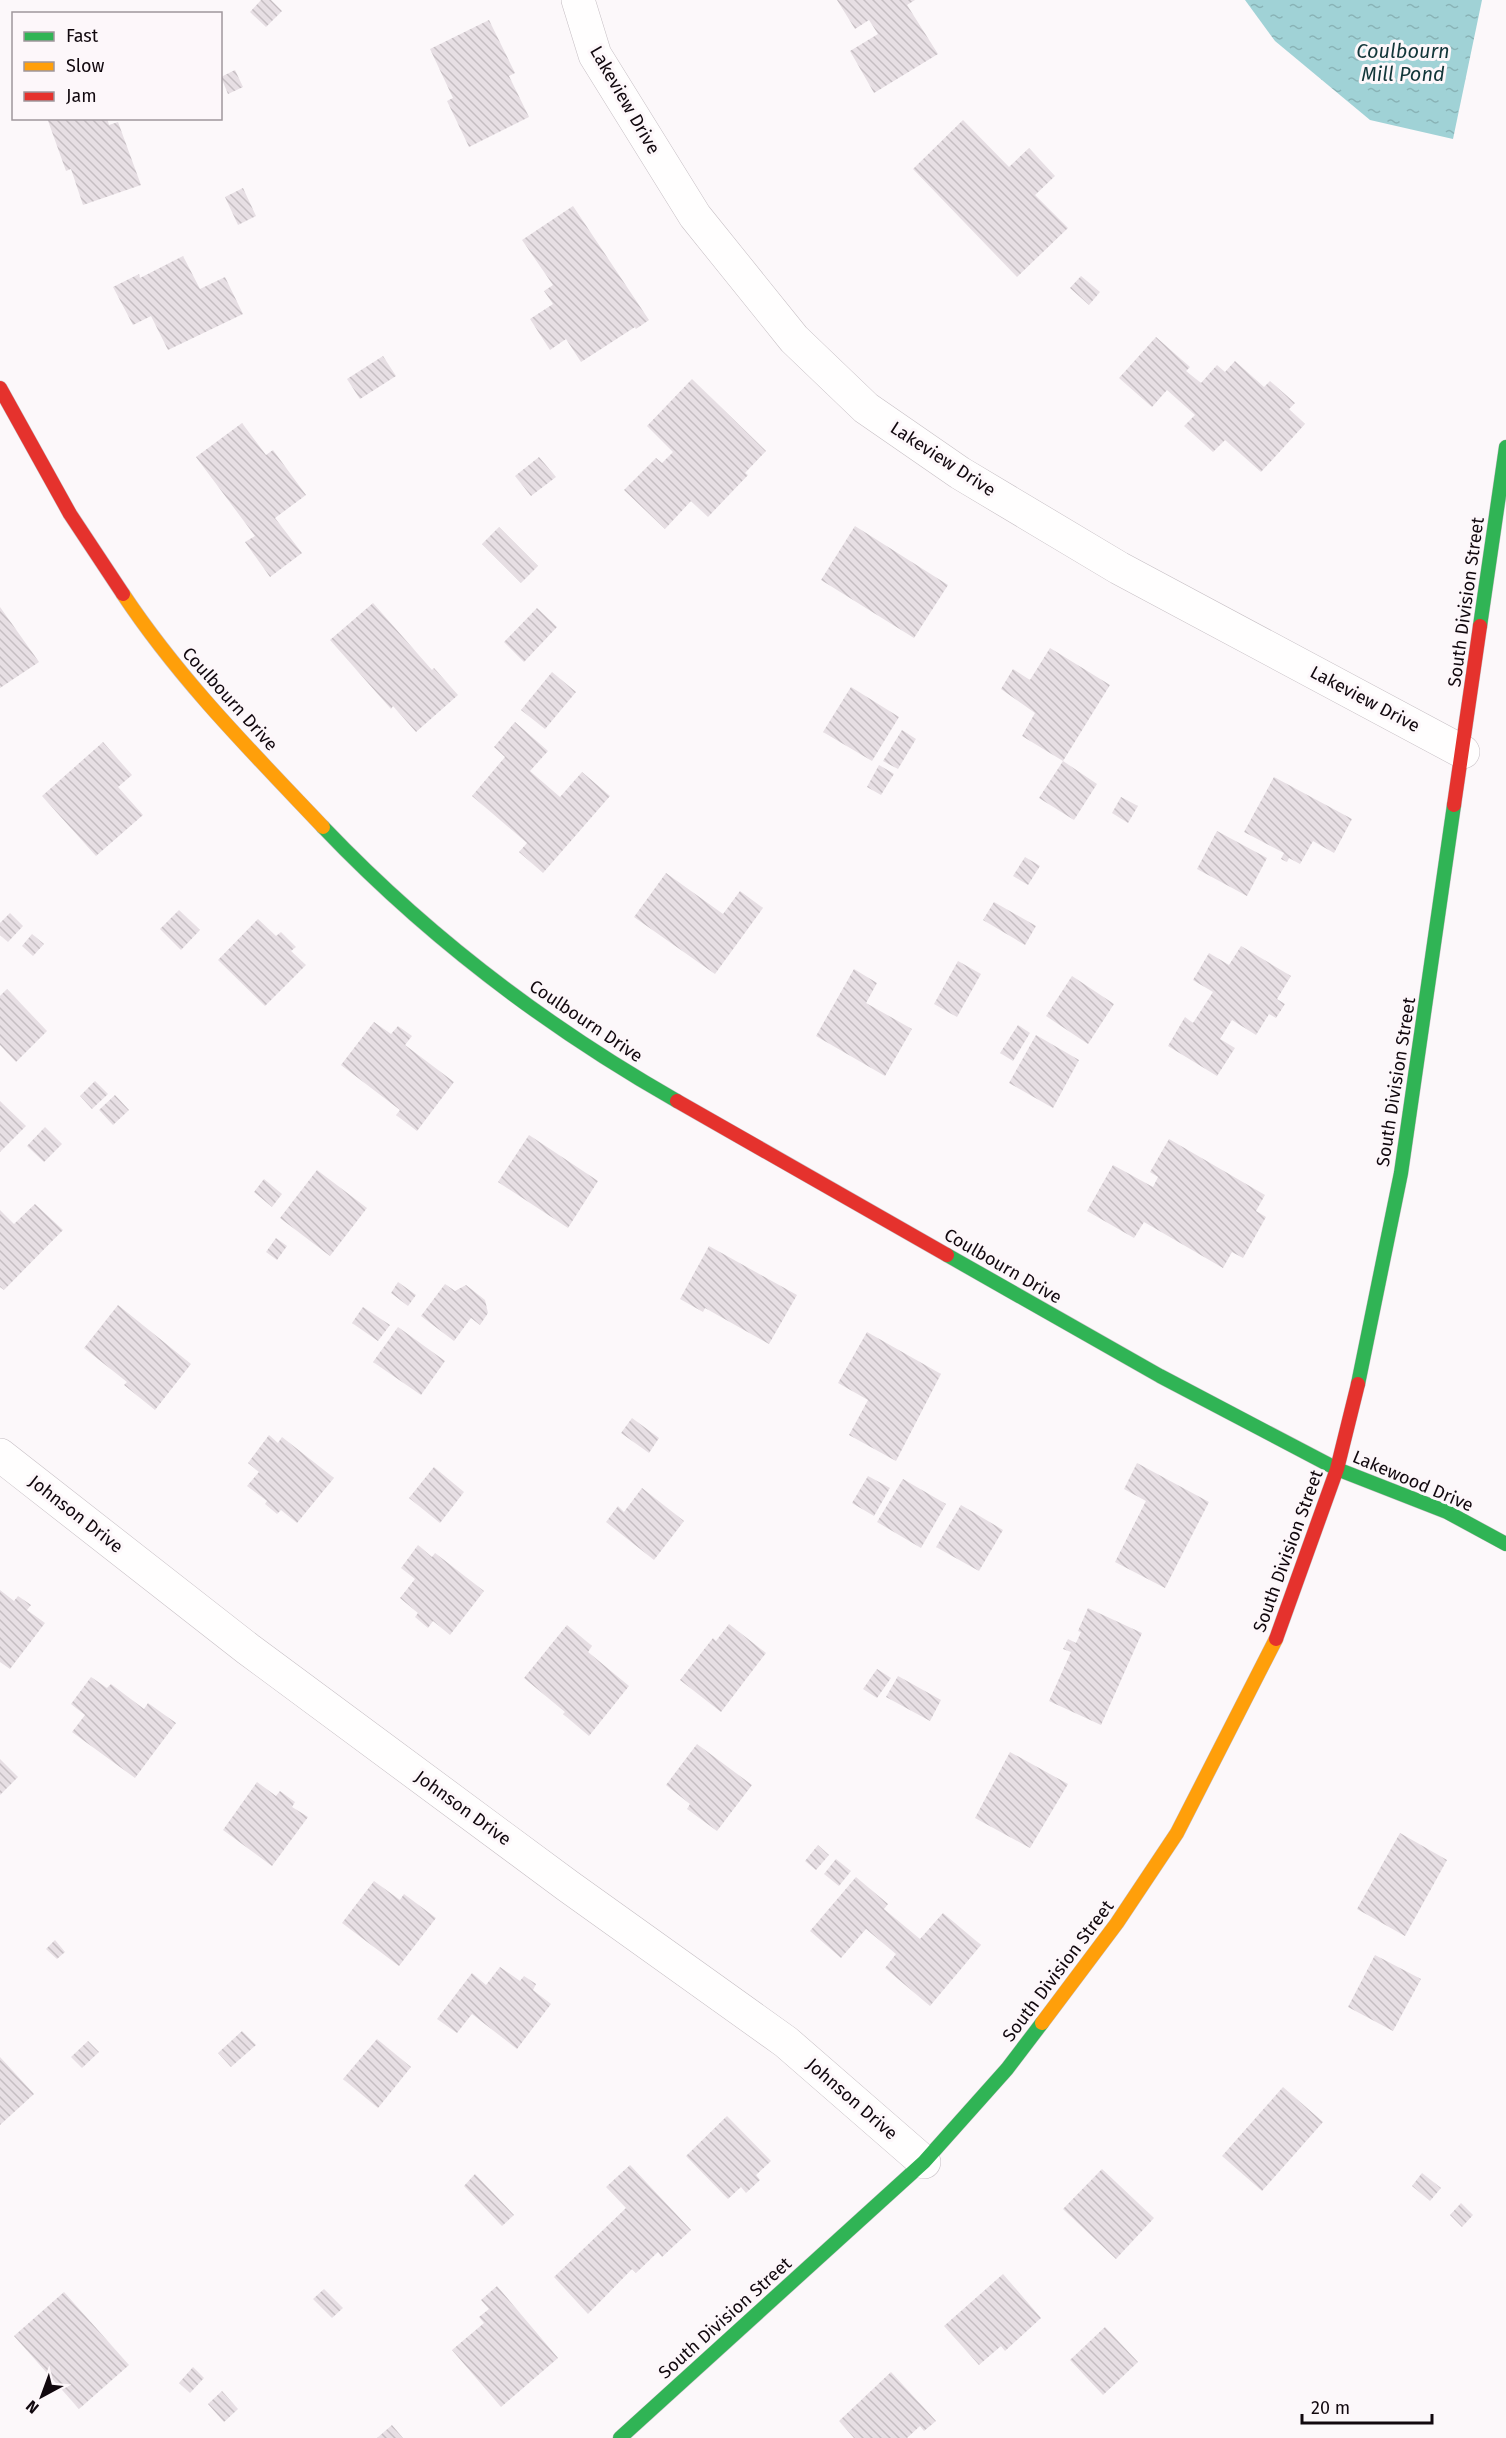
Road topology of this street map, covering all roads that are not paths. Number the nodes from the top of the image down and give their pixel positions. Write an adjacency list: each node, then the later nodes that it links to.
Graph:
1 (578, 0): 4 (street, Lakeview Drive)
2 (0, 388): 6 (street, Coulbourn Drive)
3 (1506, 447): 4 (street, South Division Street)
4 (1463, 752): 6 (street, South Division Street)
5 (0, 1455): 8 (street, Johnson Drive)
6 (1337, 1469): 7 (street, Lakewood Drive); 8 (street, South Division Street)
7 (1506, 1544)
8 (924, 2162): 9 (street, South Division Street)
9 (620, 2438)

